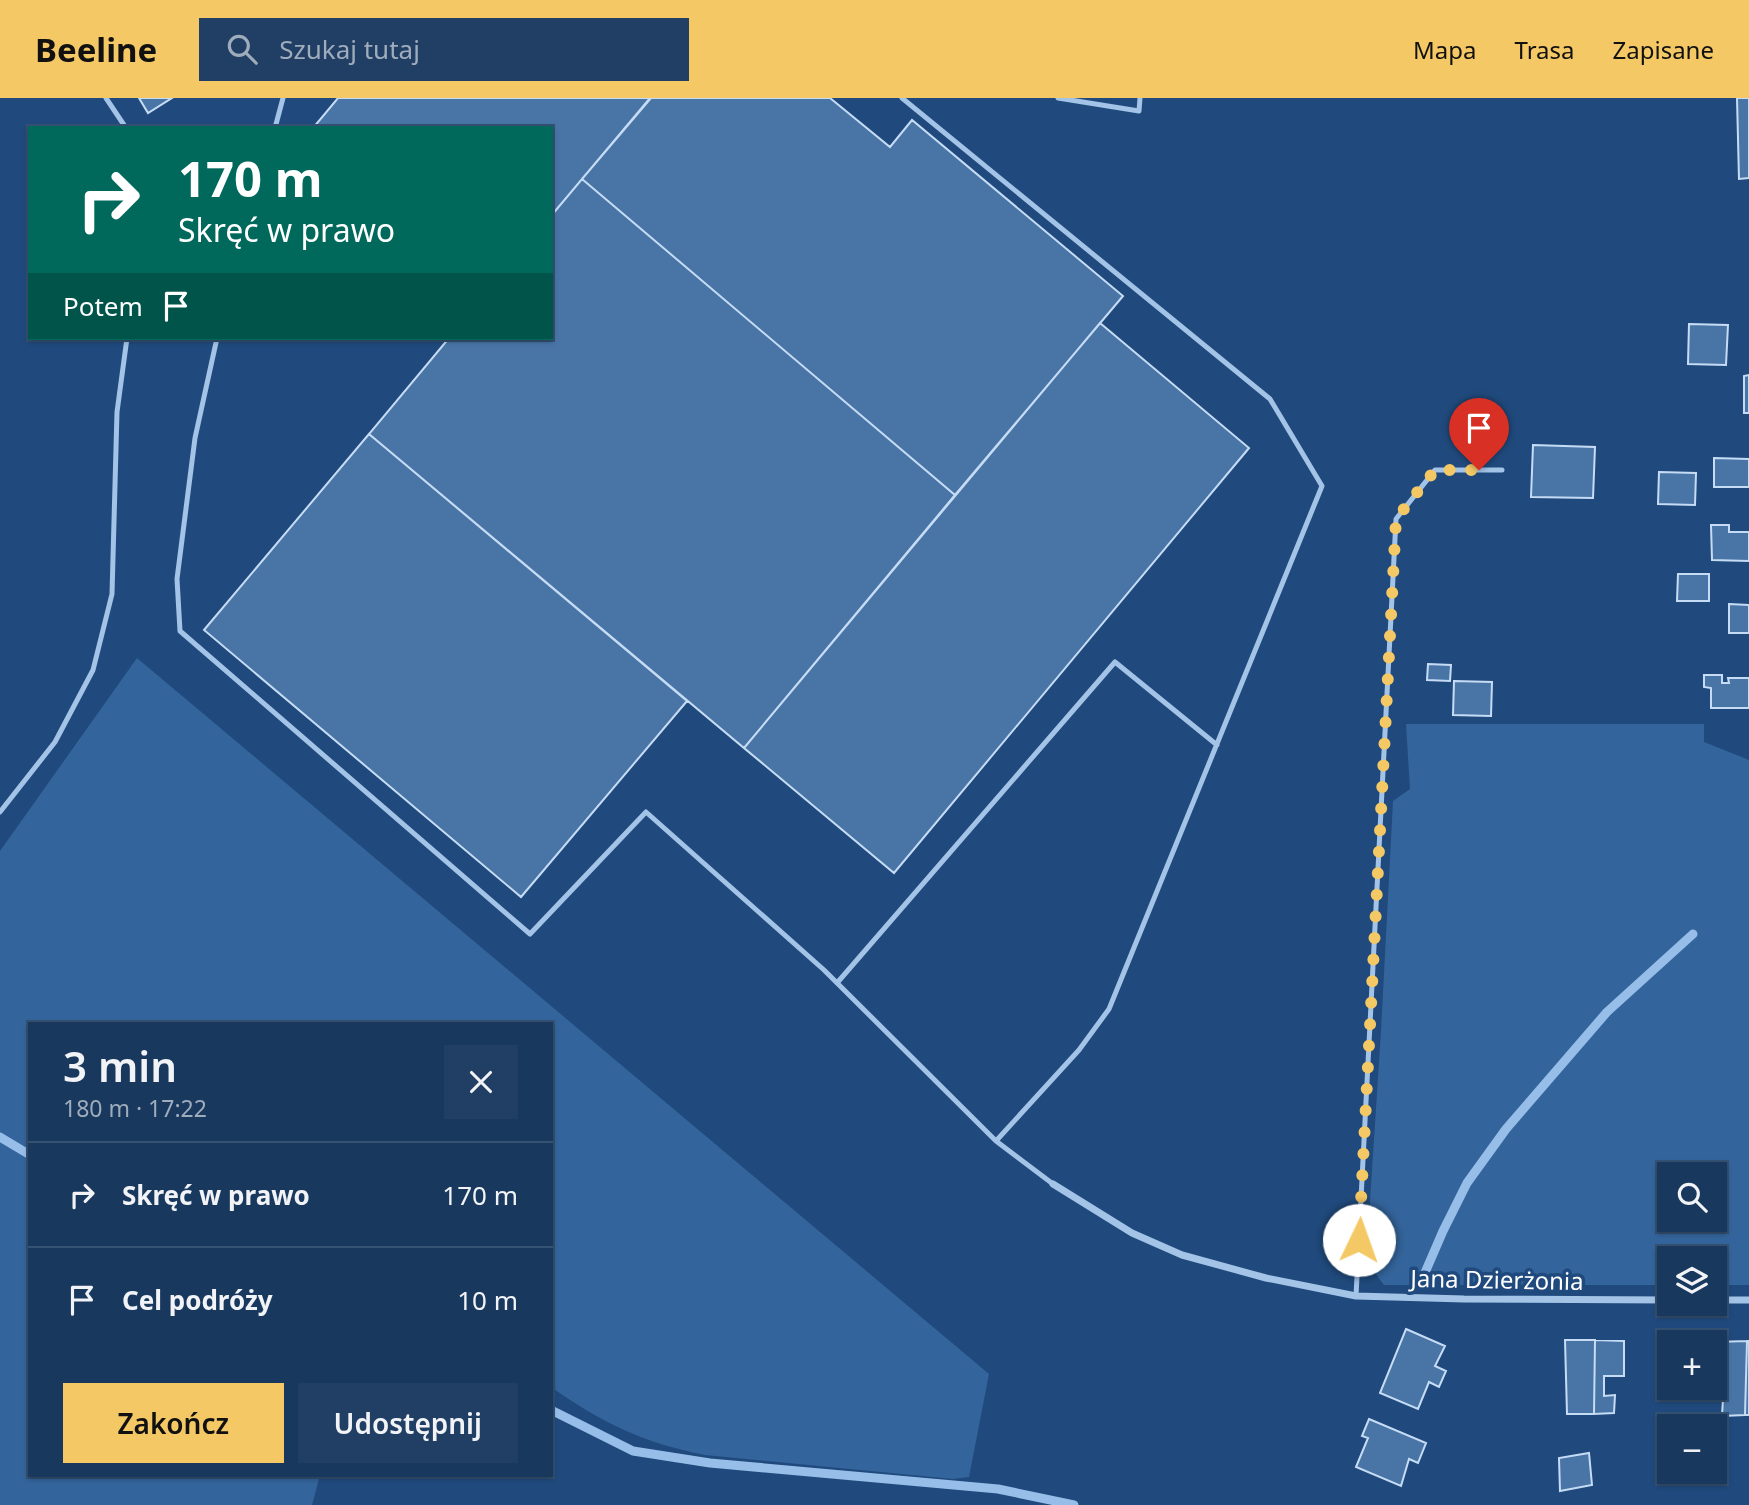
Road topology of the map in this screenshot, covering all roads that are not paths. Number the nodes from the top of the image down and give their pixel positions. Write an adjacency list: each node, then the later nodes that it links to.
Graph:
1 (106, 98): 6 (lane)
2 (283, 98): 7 (lane)
3 (902, 98): 11 (lane)
4 (1058, 98): 5 (lane)
5 (1140, 98)
6 (125, 126)
7 (276, 126)
8 (127, 340): 12 (lane)
9 (217, 340): 13 (lane)
10 (1502, 470): 16 (lane)
11 (1217, 745): 13 (lane); 14 (lane)
12 (0, 812)
13 (837, 983): 14 (lane)
14 (996, 1141): 15 (lane)
15 (1053, 1184): 16 (street, Jana Dzierżonia)
16 (1356, 1296): 17 (street, Jana Dzierżonia)
17 (1657, 1300)
18 (1727, 1300): 19 (street)
19 (1749, 1300)

